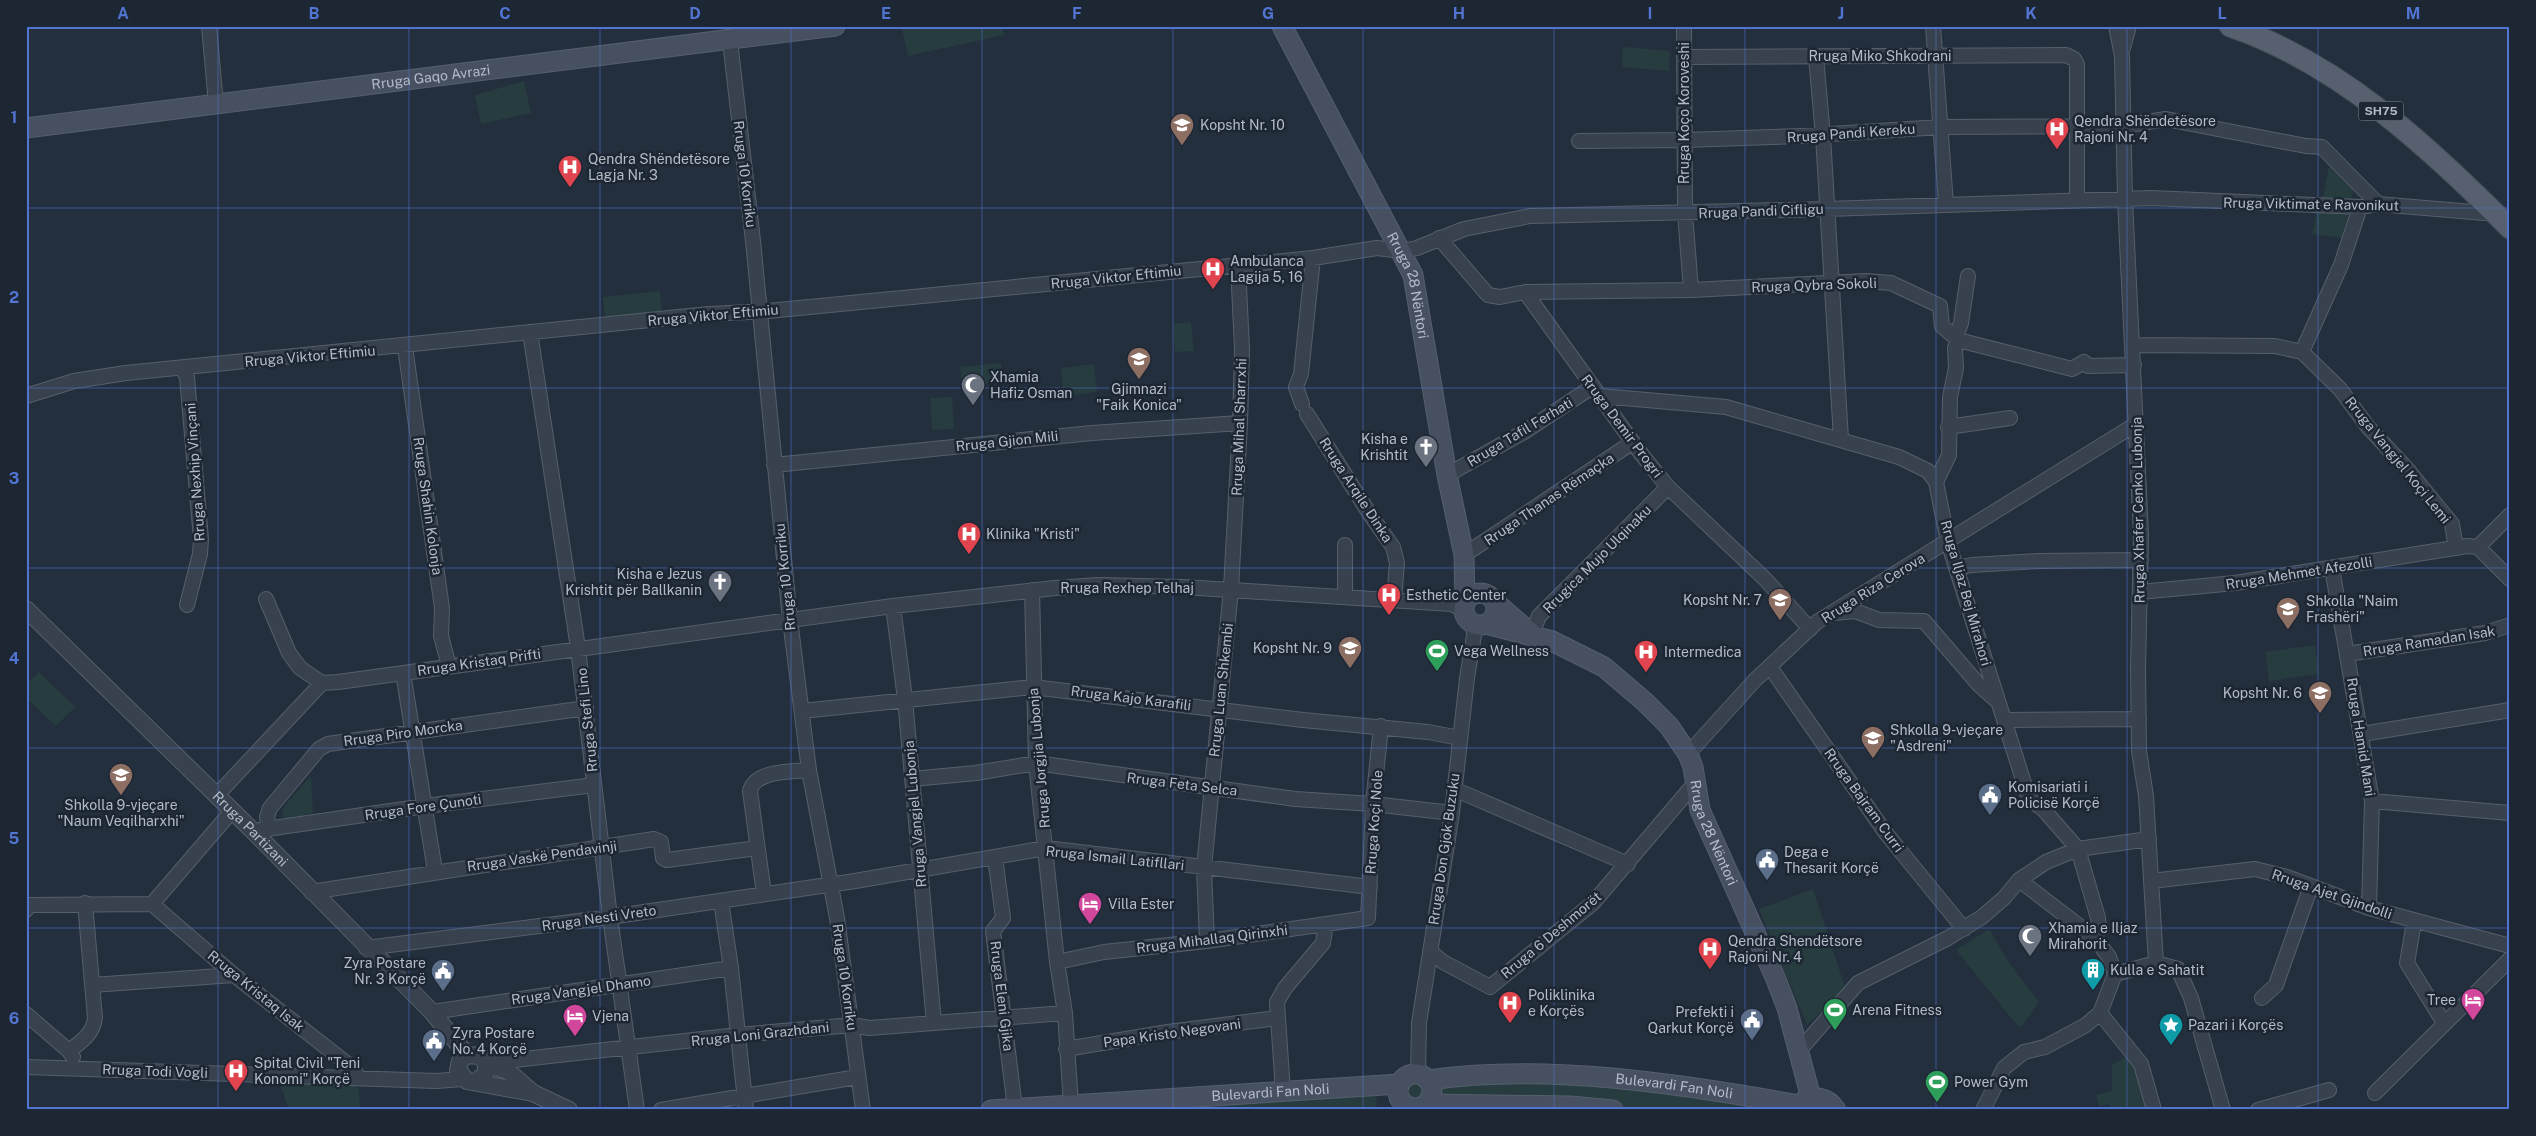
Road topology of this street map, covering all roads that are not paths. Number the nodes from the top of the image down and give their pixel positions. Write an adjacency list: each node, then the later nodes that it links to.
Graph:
1 (209, 26): 14 (street)
2 (835, 26): 9 (main road, Rruga Gaqo Avrazi)
3 (1684, 26): 13 (street, Rruga Koço Koroveshi)
4 (1933, 26): 10 (street)
5 (2116, 26): 11 (street, Rruga Xhafer Cenko Lubonja)
6 (2129, 26): 11 (street, Rruga Xhafer Cenko Lubonja)
7 (2230, 26): 29 (main road, SH75)
8 (1282, 31): 31 (main road, Rruga 28 Nëntori)
9 (730, 40): 14 (main road, Rruga Gaqo Avrazi); 38 (street, Rruga 10 Korriku)
10 (1936, 56): 12 (street, Rruga Miko Shkodrani); 15 (street); 16 (street, Rruga Miko Shkodrani)
11 (2122, 56): 17 (street, Rruga Xhafer Cenko Lubonja)
12 (1816, 57): 13 (street, Rruga Miko Shkodrani); 19 (street)
13 (1684, 58): 21 (street, Rruga Koço Koroveshi)
14 (216, 104): 18 (main road, Rruga Gaqo Avrazi)
15 (1941, 126): 16 (street, Rruga Pandi Kereku); 19 (street, Rruga Pandi Kereku); 24 (street)
16 (2077, 126): 17 (street, Rruga Pandi Kereku); 22 (street)
17 (2123, 126): 23 (street, Rruga Xhafer Cenko Lubonja); 25 (street, Rruga Pandi Kereku)
18 (26, 128)
19 (1823, 136): 21 (street, Rruga Pandi Kereku); 27 (street)
20 (1579, 140): 21 (street, Rruga Pandi Kereku)
21 (1685, 140): 28 (street, Rruga Koço Koroveshi)
22 (2077, 200): 23 (street, Rruga Pandi Cifligu); 24 (street, Rruga Pandi Cifligu)
23 (2125, 200): 26 (street, Rruga Viktimat e Ravonikut); 41 (street, Rruga Xhafer Cenko Lubonja)
24 (1946, 204): 27 (street, Rruga Pandi Cifligu)
25 (2378, 204): 26 (street, Rruga Viktimat e Ravonikut); 29 (street, Rruga Viktimat e Ravonikut)
26 (2360, 207): 43 (street)
27 (1827, 209): 28 (street, Rruga Pandi Cifligu); 35 (street)
28 (1685, 213): 30 (street, Rruga Pandi Cifligu); 36 (street, Rruga Koço Koroveshi)
29 (2503, 221)
30 (1438, 238): 31 (street, Rruga Pandi Cifligu); 37 (street)
31 (1402, 252): 32 (street, Rruga Viktor Eftimiu); 55 (main road, Rruga 28 Nëntori)
32 (1314, 258): 33 (street, Rruga Viktor Eftimiu); 74 (street, Rruga Arqile Dinka)
33 (1238, 265): 38 (street, Rruga Viktor Eftimiu); 49 (street, Rruga Mihal Sharrxhi)
34 (1968, 276): 40 (street)
35 (1832, 282): 36 (street, Rruga Qybra Sokoli); 40 (street, Rruga Qybra Sokoli); 52 (street)
36 (1691, 290): 37 (street, Rruga Qybra Sokoli)
37 (1525, 292): 46 (street, Rruga Demir Progri)
38 (759, 312): 39 (street, Rruga Viktor Eftimiu); 54 (street, Rruga 10 Korriku)
39 (530, 332): 42 (street, Rruga Viktor Eftimiu); 84 (street, Rruga Stefi Lino)
40 (1957, 338): 44 (street); 51 (street)
41 (2134, 345): 43 (street); 44 (street, Rruga Xhafer Cenko Lubonja)
42 (405, 347): 45 (street, Rruga Viktor Eftimiu); 86 (street, Rruga Shahin Kolonja)
43 (2302, 352): 62 (street, Rruga Vangjel Koçi Lemi)
44 (2134, 365): 50 (street, Rruga Xhafer Cenko Lubonja)
45 (182, 368): 47 (street, Rruga Viktor Eftimiu); 75 (street, Rruga Nexhip Vinçani)
46 (1596, 392): 52 (street); 53 (street, Rruga Demir Progri); 55 (street, Rruga Tafil Ferhati)
47 (26, 396)
48 (2010, 418): 51 (street)
49 (1240, 423): 54 (street, Rruga Gjion Mili); 68 (street, Rruga Mihal Sharrxhi)
50 (2136, 424): 59 (street, Rruga Riza Cerova); 64 (street, Rruga Xhafer Cenko Lubonja)
51 (1948, 427): 56 (street)
52 (1841, 439): 56 (street)
53 (1633, 442): 57 (street, Rruga Demir Progri); 63 (street, Rruga Thanas Rëmaçka)
54 (774, 465): 80 (street, Rruga 10 Korriku)
55 (1447, 475): 63 (main road, Rruga 28 Nëntori)
56 (1936, 482): 59 (street, Rruga Iljaz Bej Mirahori)
57 (1668, 487): 82 (street, Rruga Demir Progri); 83 (street, Rrugica Mujo Ulqinaku)
58 (2510, 515): 61 (street)
59 (1948, 542): 65 (street, Rruga Iljaz Bej Mirahori); 78 (street, Rruga Riza Cerova)
60 (1345, 545): 71 (street)
61 (2478, 547): 62 (street); 67 (street)
62 (2456, 548): 66 (street, Rruga Mehmet Afezolli)
63 (1464, 555): 72 (main road, Rruga 28 Nëntori); 79 (main road, Rruga 28 Nëntori)
64 (2141, 560): 65 (street); 70 (street, Rruga Xhafer Cenko Lubonja)
65 (1957, 568): 92 (street, Rruga Iljaz Bej Mirahori)
66 (2332, 568): 70 (street, Rruga Mehmet Afezolli); 85 (street, Rruga Hamid Mani)
67 (2510, 579)
68 (1231, 589): 69 (street, Rruga Rexhep Telhaj); 71 (street, Rruga Rexhep Telhaj); 94 (street, Rruga Luan Shkembi)
69 (1032, 590): 76 (street, Rruga Rexhep Telhaj); 90 (street, Rruga Jorgjia Lubonja)
70 (2140, 592): 97 (street, Rruga Xhafer Cenko Lubonja)
71 (1344, 596): 74 (street, Rruga Rexhep Telhaj)
72 (1491, 598): 79 (main road); 79 (main road); 83 (main road, Rruga 28 Nëntori)
73 (266, 599): 89 (street)
74 (1394, 599): 79 (street, Rruga Rexhep Telhaj)
75 (187, 604)
76 (893, 606): 80 (street, Rruga Rexhep Telhaj); 91 (street, Rruga Vangjel Lubonja)
77 (26, 609): 111 (street, Rruga Partizani)
78 (1832, 613): 82 (street, Rruga Riza Cerova); 92 (street)
79 (1472, 615): 83 (main road, Rruga 28 Nëntori); 102 (street, Rruga Don Gjok Buzuku)
80 (790, 620): 84 (street, Rruga Kristaq Prifti); 95 (street, Rruga 10 Korriku)
81 (2510, 625): 85 (street, Rruga Ramadan Isak)
82 (1810, 629): 87 (street, Rruga Riza Cerova)
83 (1532, 634): 103 (main road, Rruga 28 Nëntori)
84 (578, 648): 86 (street, Rruga Kristaq Prifti); 93 (street, Rruga Stefi Lino)
85 (2348, 654): 101 (street, Rruga Hamid Mani)
86 (449, 666): 88 (street, Rruga Kristaq Prifti)
87 (1770, 667): 103 (street, Rruga Riza Cerova); 145 (street, Rruga Bajram Curri)
88 (403, 673): 89 (street, Rruga Kristaq Prifti); 100 (street)
89 (322, 683): 111 (street)
90 (1033, 687): 91 (street, Rruga Kajo Karafili); 94 (street, Rruga Kajo Karafili); 104 (street, Rruga Jorgjia Lubonja)
91 (905, 699): 95 (street, Rruga Kajo Karafili); 106 (street, Rruga Vangjel Lubonja)
92 (1996, 701): 98 (street, Rruga Iljaz Bej Mirahori)
93 (586, 708): 100 (street, Rruga Piro Morcka); 108 (street, Rruga Stefi Lino)
94 (1221, 709): 99 (street, Rruga Kajo Karafili); 109 (street, Rruga Luan Shkembi)
95 (802, 710): 105 (street, Rruga 10 Korriku)
96 (2510, 710): 101 (street)
97 (2139, 719): 98 (street); 119 (street, Rruga Xhafer Cenko Lubonja)
98 (2005, 720): 123 (street, Rruga Iljaz Bej Mirahori)
99 (1381, 726): 102 (street, Rruga Kajo Karafili); 113 (street, Rruga Koçi Nole)
100 (412, 732): 114 (street); 118 (street, Rruga Piro Morcka)
101 (2362, 734): 112 (street, Rruga Hamid Mani)
102 (1460, 738): 110 (street, Rruga Don Gjok Buzuku)
103 (1688, 754): 107 (main road, Rruga 28 Nëntori)
104 (1036, 764): 106 (street, Rruga Feta Selca); 109 (street, Rruga Feta Selca); 122 (street, Rruga Jorgjia Lubonja)
105 (809, 770): 121 (street); 131 (street, Rruga 10 Korriku)
106 (912, 779): 127 (street, Rruga Vangjel Lubonja)
107 (1695, 782): 125 (street, Rruga 6 Deshmorët); 173 (main road, Rruga 28 Nëntori)
108 (594, 785): 114 (street, Rruga Fore Çunoti); 120 (street, Rruga Stefi Lino)
109 (1211, 786): 113 (street, Rruga Feta Selca); 126 (street, Rruga Luan Shkembi)
110 (1454, 789): 116 (street, Rruga Don Gjok Buzuku); 125 (street)
111 (216, 796): 115 (street, Rruga Partizani)
112 (2372, 801): 117 (street); 140 (street, Rruga Hamid Mani)
113 (1373, 804): 116 (street, Rruga Feta Selca); 133 (street, Rruga Koçi Nole)
114 (425, 806): 118 (street, Rruga Fore Çunoti); 128 (street)
115 (232, 812): 118 (street, Rruga Partizani); 138 (street)
116 (1452, 813): 150 (street, Rruga Don Gjok Buzuku)
117 (2510, 813)
118 (261, 830): 134 (street, Rruga Partizani)
119 (2149, 839): 123 (street); 130 (street, Rruga Xhafer Cenko Lubonja)
120 (602, 848): 121 (street, Rruga Vaskë Pendavinji); 128 (street, Rruga Vaskë Pendavinji); 141 (street, Rruga Stefi Lino)
121 (757, 848): 135 (street)
122 (1046, 848): 124 (street, Rruga Ismail Latifllari); 126 (street, Rruga Ismail Latifllari); 152 (street, Rruga Jorgjia Lubonja)
123 (2078, 850): 129 (street); 146 (street)
124 (996, 858): 127 (street, Rruga Ismail Latifllari); 165 (street, Rruga Eleni Gjika)
125 (1628, 864): 150 (street, Rruga 6 Deshmorët)
126 (1204, 868): 133 (street, Rruga Ismail Latifllari); 147 (street, Rruga Luan Shkembi)
127 (920, 870): 131 (street, Rruga Ismail Latifllari); 166 (street, Rruga Vangjel Lubonja)
128 (435, 871): 134 (street, Rruga Vaskë Pendavinji)
129 (2019, 880): 145 (street); 146 (street)
130 (2151, 881): 132 (street, Rruga Ajet Gjindolli); 153 (street, Rruga Xhafer Cenko Lubonja)
131 (832, 884): 135 (street, Rruga Nesti Vreto); 168 (street, Rruga 10 Korriku)
132 (2311, 886): 140 (street, Rruga Ajet Gjindolli); 159 (street)
133 (1370, 888): 142 (street, Rruga Koçi Nole)
134 (311, 892): 149 (street, Rruga Partizani)
135 (764, 894): 136 (street, Rruga Nesti Vreto)
136 (721, 900): 141 (street, Rruga Nesti Vreto); 154 (street)
137 (85, 903): 138 (street); 139 (street); 158 (street)
138 (152, 904): 156 (street, Rruga Kristaq Isak)
139 (28, 906)
140 (2369, 908): 143 (street, Rruga Ajet Gjindolli)
141 (610, 917): 149 (street, Rruga Nesti Vreto); 157 (street, Rruga Stefi Lino)
142 (1368, 918): 144 (street, Rruga Mihallaq Qirinxhi)
143 (2414, 922): 148 (street, Rruga Ajet Gjindolli); 167 (street)
144 (1326, 924): 147 (street, Rruga Mihallaq Qirinxhi); 164 (street)
145 (1964, 929): 173 (street)
146 (2094, 938): 155 (street)
147 (1207, 941): 152 (street, Rruga Mihallaq Qirinxhi)
148 (2510, 946)
149 (366, 948): 160 (street, Rruga Partizani)
150 (1430, 952): 180 (street, Rruga Don Gjok Buzuku)
151 (2510, 959): 167 (street)
152 (1057, 962): 161 (street, Rruga Jorgjia Lubonja)
153 (2156, 963): 155 (street); 204 (street)
154 (731, 968): 157 (street, Rruga Vangjel Dhamo); 169 (street)
155 (2115, 974): 162 (street)
156 (234, 975): 158 (street); 179 (street, Rruga Kristaq Isak)
157 (620, 984): 160 (street, Rruga Vangjel Dhamo); 170 (street, Rruga Stefi Lino)
158 (92, 985): 172 (street)
159 (2262, 998)
160 (432, 1012): 174 (street, Rruga Partizani)
161 (1065, 1013): 165 (street, Rruga Loni Grazhdani); 171 (street, Rruga Jorgjia Lubonja)
162 (2100, 1013): 202 (street); 203 (street)
163 (26, 1014): 172 (street)
164 (1277, 1018): 171 (street, Papa Kristo Negovani); 184 (street)
165 (1006, 1019): 166 (street, Rruga Loni Grazhdani); 191 (street, Rruga Eleni Gjika)
166 (934, 1023): 168 (street, Rruga Loni Grazhdani)
167 (2444, 1023): 186 (street)
168 (852, 1025): 169 (street, Rruga Loni Grazhdani); 178 (street, Rruga 10 Korriku)
169 (738, 1035): 170 (street, Rruga Loni Grazhdani); 187 (street)
170 (628, 1049): 175 (street, Rruga Loni Grazhdani); 194 (street, Rruga Stefi Lino)
171 (1066, 1049): 189 (street, Rruga Jorgjia Lubonja)
172 (69, 1051): 177 (street)
173 (1798, 1052): 188 (main road, Rruga 28 Nëntori)
174 (467, 1055): 175 (street); 181 (street)
175 (485, 1061): 181 (street); 185 (street)
176 (26, 1067): 177 (street, Rruga Todi Vogli)
177 (76, 1068): 179 (street, Rruga Todi Vogli)
178 (857, 1076): 187 (street); 197 (street, Rruga 10 Korriku)
179 (359, 1077): 181 (street, Rruga Todi Vogli)
180 (1423, 1077): 182 (main road); 188 (main road, Bulevardi Fan Noli); 190 (main road)
181 (469, 1080): 185 (street)
182 (1400, 1084): 184 (main road, Bulevardi Fan Noli); 190 (main road)
183 (2329, 1090): 205 (street)
184 (1283, 1092): 189 (main road, Bulevardi Fan Noli)
185 (533, 1093): 193 (street)
186 (2375, 1093)
187 (743, 1096): 195 (street); 196 (street)
188 (1802, 1104): 200 (main road, Bulevardi Fan Noli)
189 (1071, 1105): 191 (main road, Bulevardi Fan Noli)
190 (1410, 1107): 192 (main road)
191 (1015, 1108): 198 (main road, Bulevardi Fan Noli)
192 (1578, 1108): 199 (main road)
193 (569, 1110)
194 (637, 1110)
195 (661, 1110)
196 (746, 1110)
197 (863, 1110)
198 (991, 1110)
199 (1613, 1110)
200 (1836, 1110): 201 (main road)
201 (1854, 1110)
202 (1983, 1110)
203 (2154, 1110)
204 (2223, 1110)
205 (2258, 1110)

